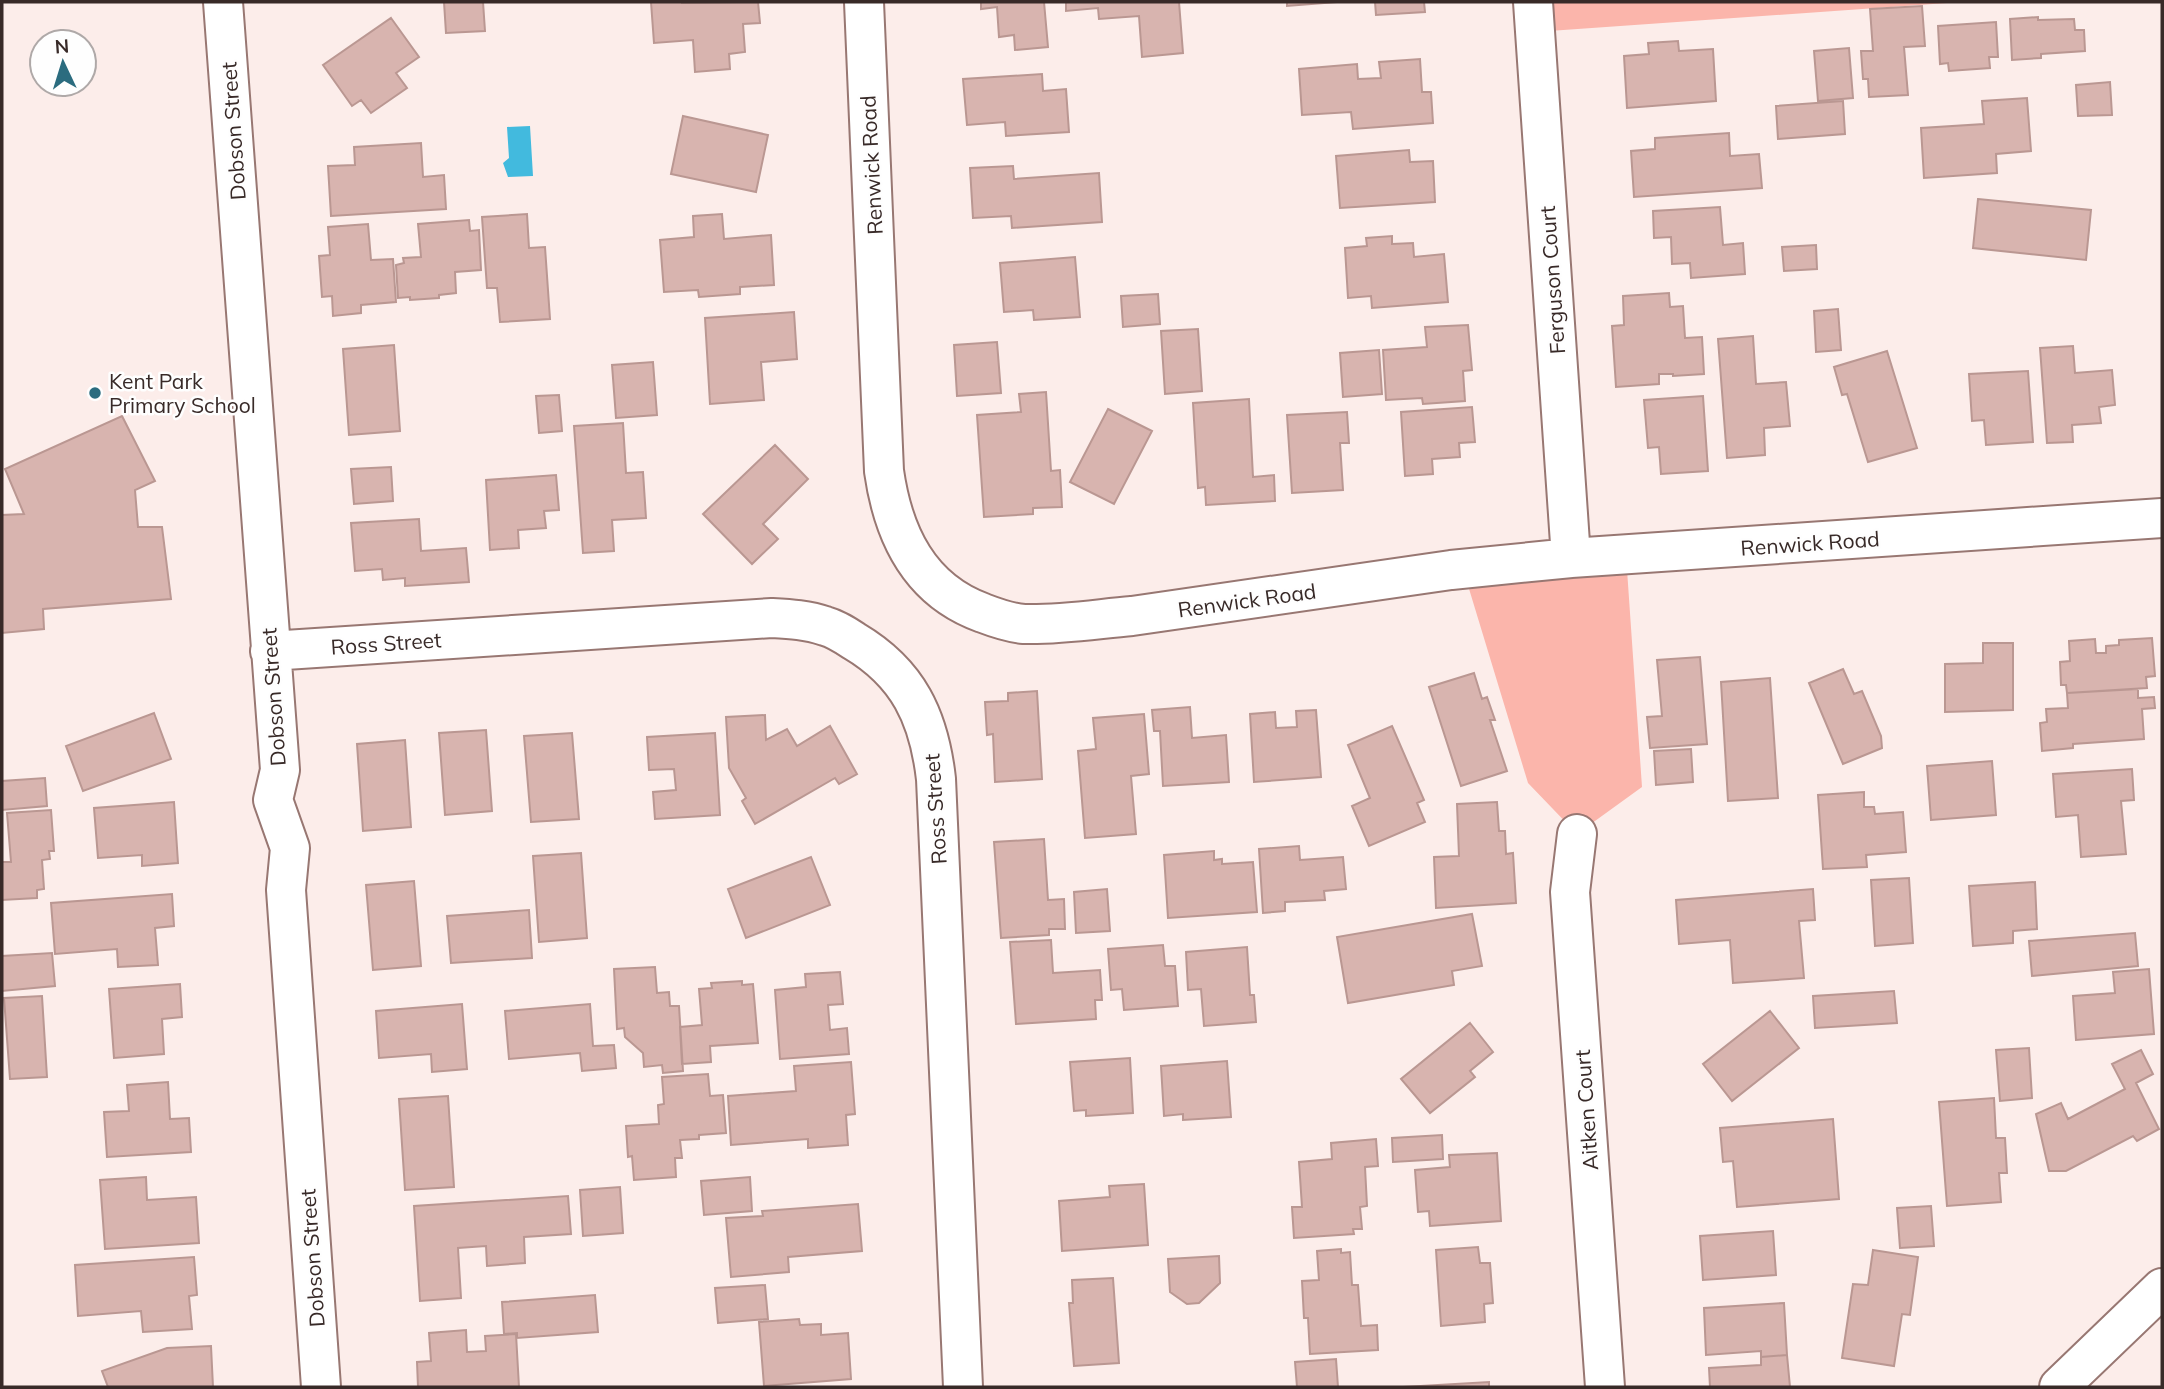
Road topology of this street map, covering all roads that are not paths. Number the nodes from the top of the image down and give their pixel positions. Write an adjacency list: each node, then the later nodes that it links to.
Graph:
1 (223, 2): 6 (street, Dobson Street)
2 (864, 2): 5 (street, Renwick Road)
3 (1533, 2): 5 (street, Ferguson Court)
4 (2162, 518): 5 (street, Renwick Road)
5 (1572, 558)
6 (270, 651): 9 (street, Dobson Street); 10 (street, Ross Street)
7 (1577, 834): 11 (street, Aitken Court)
8 (2162, 1288): 12 (street)
9 (321, 1387)
10 (963, 1387)
11 (1605, 1387)
12 (2059, 1387)

